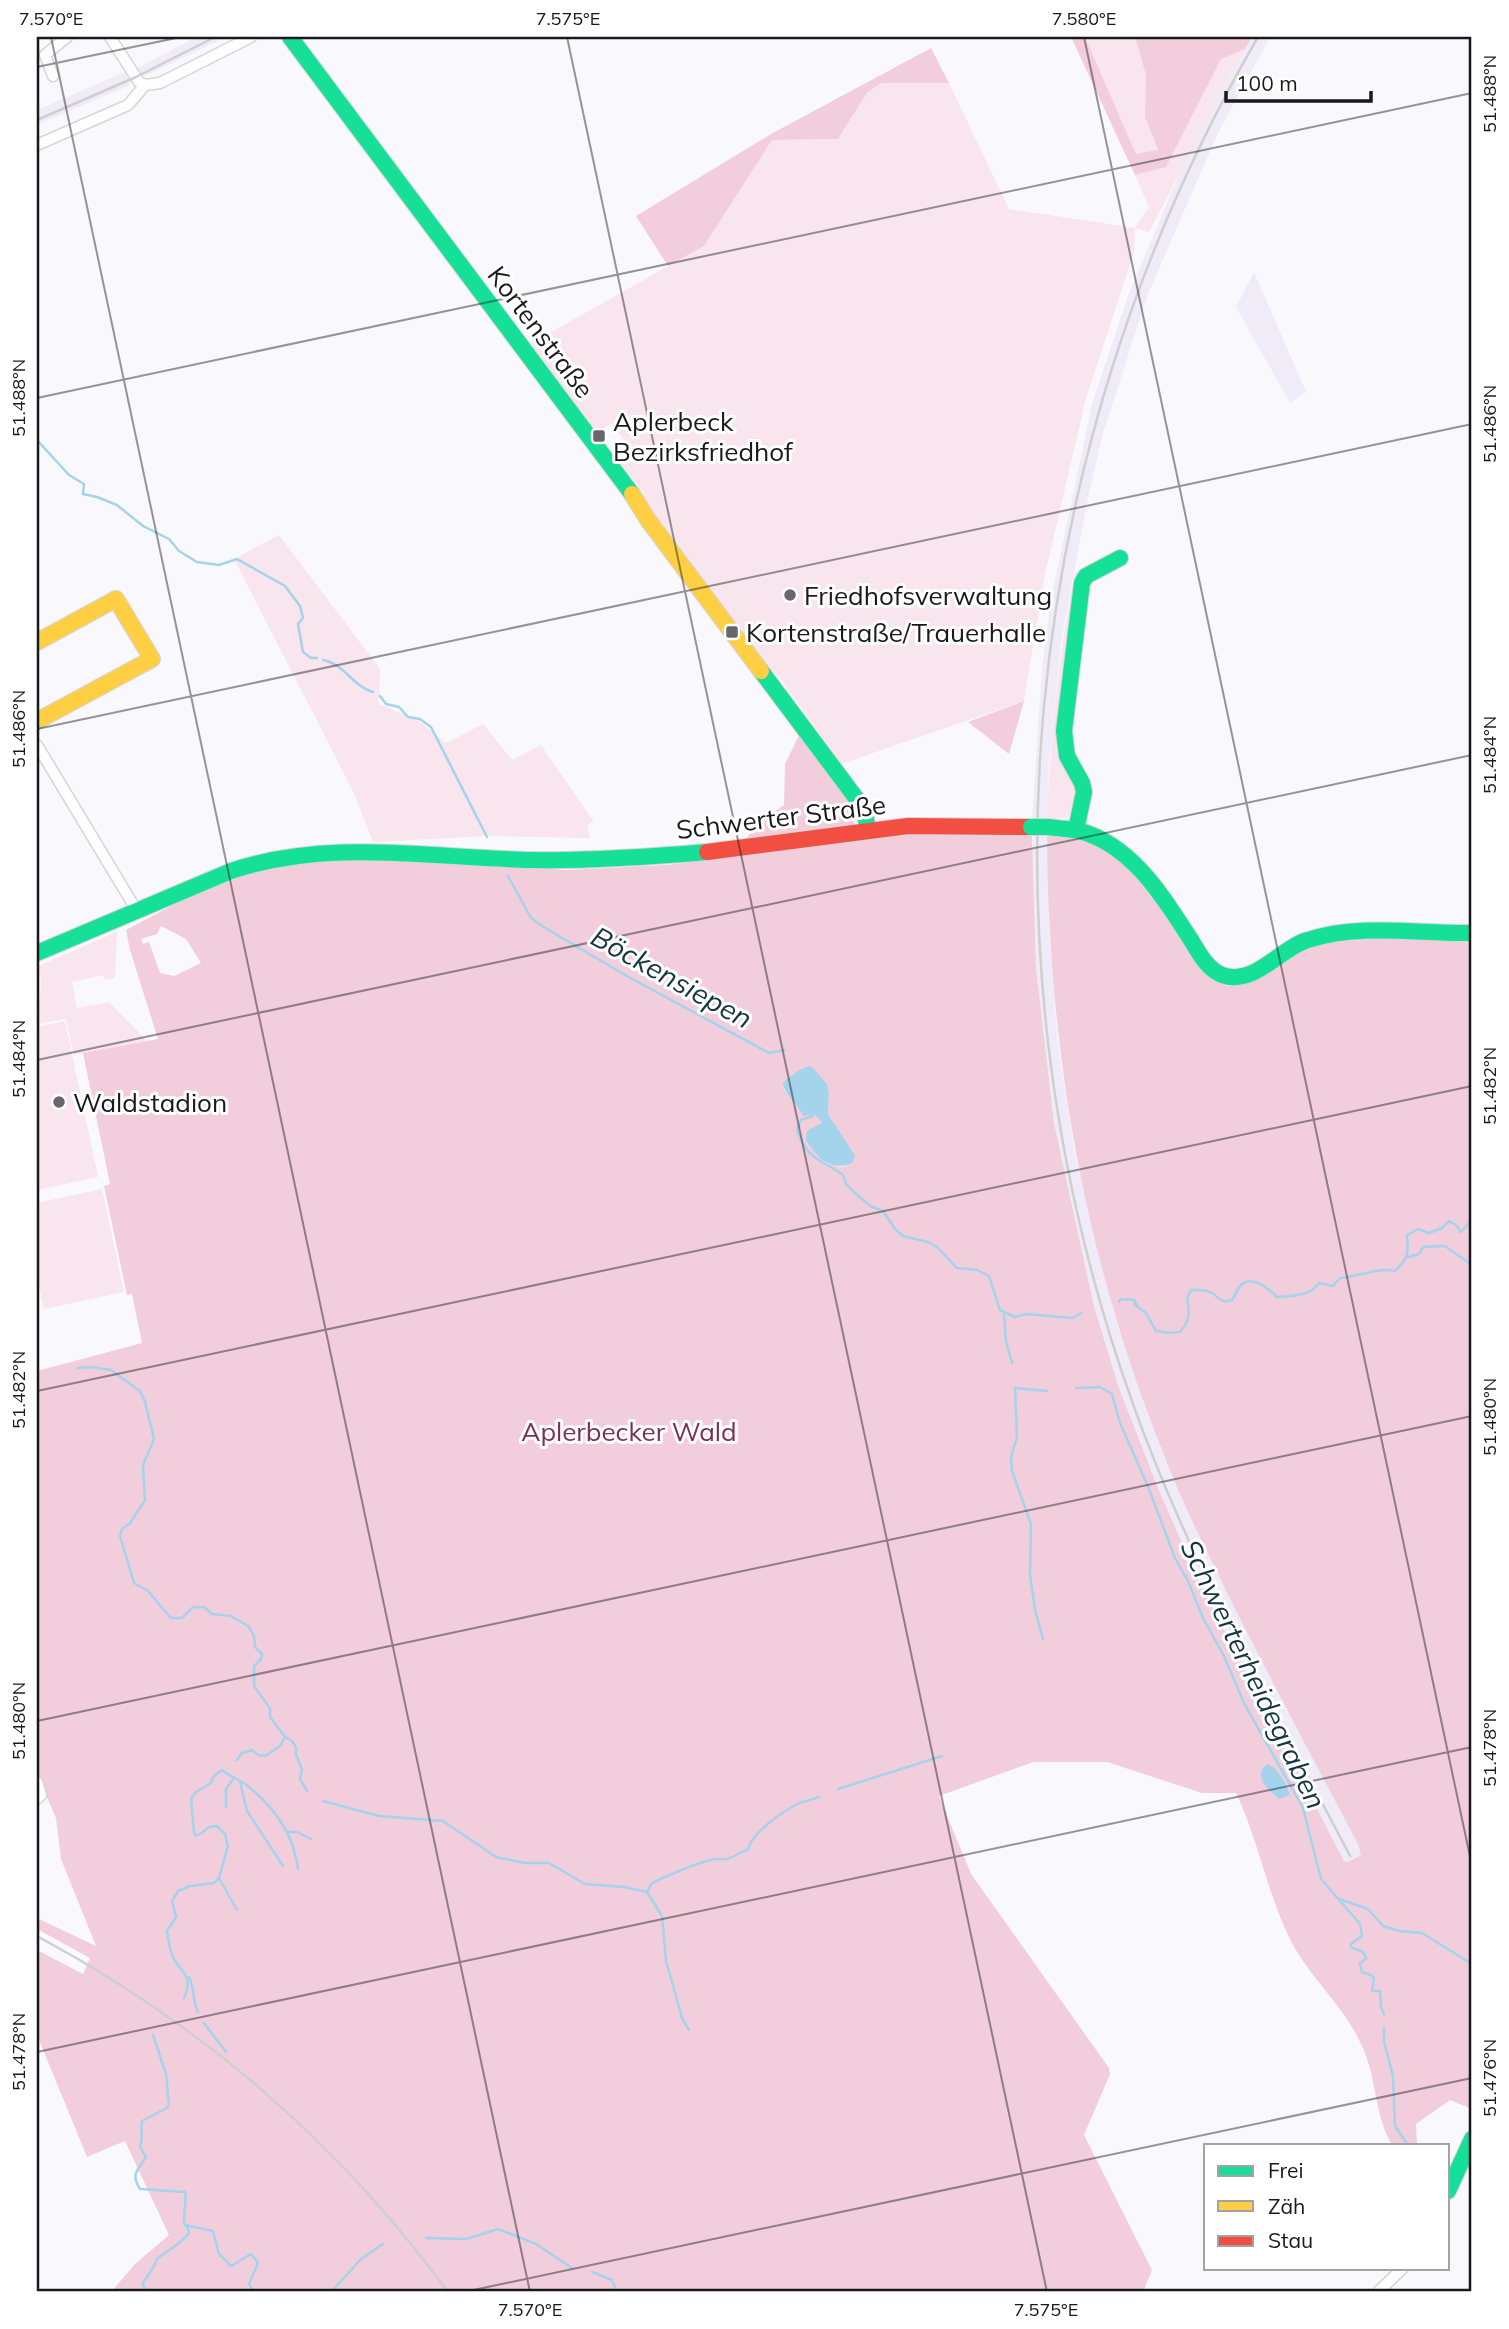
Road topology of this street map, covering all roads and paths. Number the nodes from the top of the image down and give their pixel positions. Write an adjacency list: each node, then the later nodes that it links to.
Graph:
1 (67, 37): 5 (street)
2 (110, 37): 6 (street)
3 (251, 37): 6 (street)
4 (290, 37): 12 (street, Kortenstraße)
5 (53, 76)
6 (145, 85): 7 (street)
7 (37, 145)
8 (1120, 558): 13 (street)
9 (37, 642): 10 (street)
10 (37, 721)
11 (37, 745): 14 (street)
12 (868, 830): 13 (street, Schwerter Straße, bridge); 14 (street, Schwerter Straße)
13 (1076, 830): 15 (street, Schwerter Straße)
14 (137, 911): 16 (street, Schwerter Straße)
15 (1472, 933)
16 (37, 953)
17 (37, 1782): 18 (street)
18 (37, 1799)
19 (1472, 2139): 20 (street)
20 (1450, 2187)
21 (1401, 2270): 22 (street)
22 (1378, 2292)

